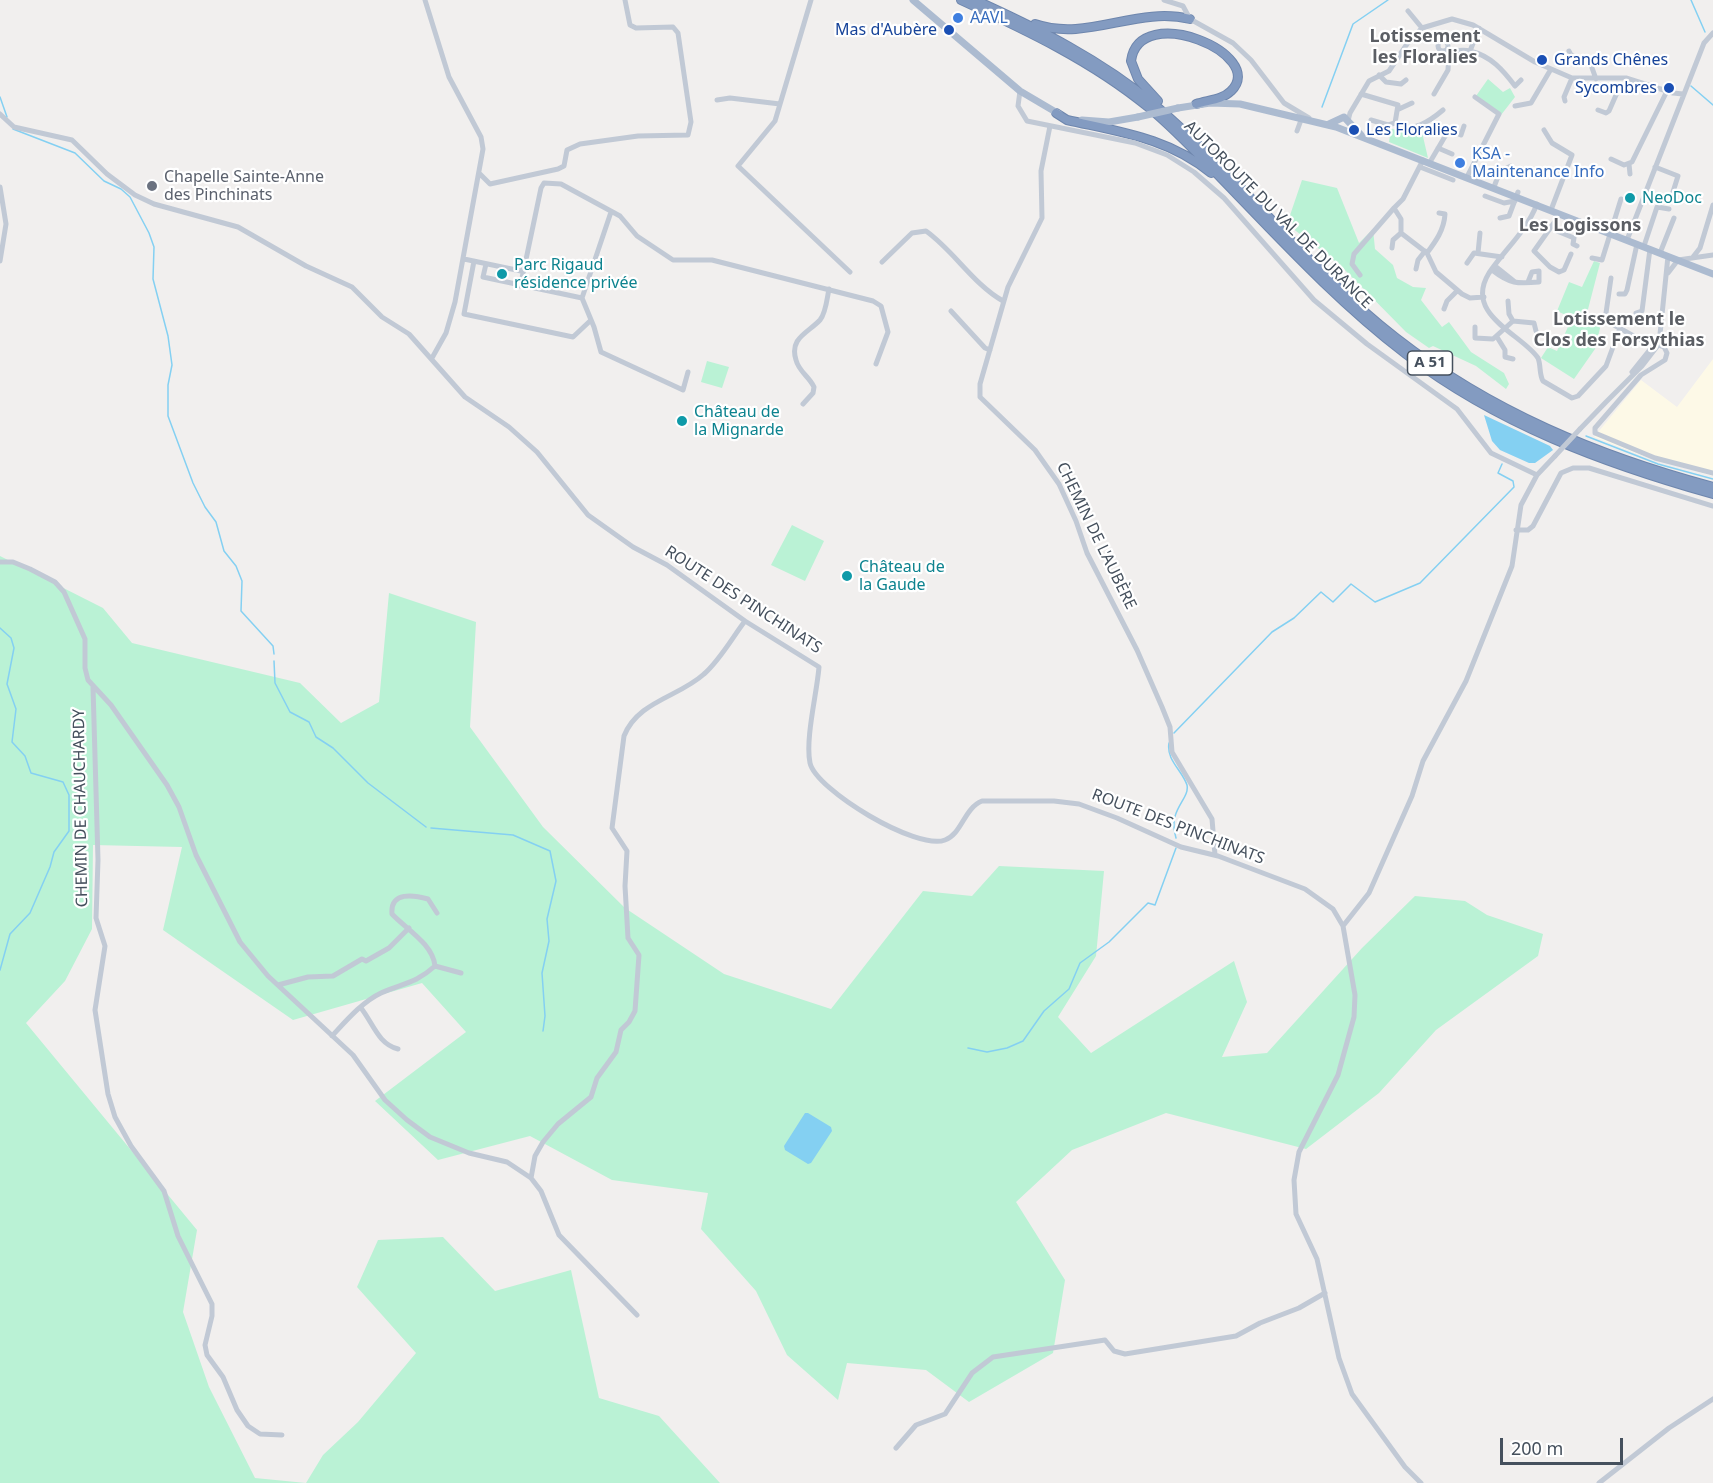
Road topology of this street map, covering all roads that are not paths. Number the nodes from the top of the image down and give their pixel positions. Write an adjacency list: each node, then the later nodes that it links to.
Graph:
1 (425, 0): 61 (street)
2 (625, 0): 61 (street)
3 (811, 0): 35 (street)
4 (913, 0): 25 (main road)
5 (961, 0): 113 (highway, AUTOROUTE DU VAL DE DURANCE / A 51)
6 (975, 0): 54 (highway, AUTOROUTE DU VAL DE DURANCE / A 51)
7 (982, 0): 10 (highway)
8 (1164, 0): 10 (street)
9 (1408, 11): 11 (street)
10 (1190, 18): 33 (street)
11 (1422, 28): 12 (street); 19 (street)
12 (1479, 28): 16 (street); 18 (street)
13 (1713, 33): 30 (street)
14 (1431, 44): 15 (street)
15 (1448, 51): 16 (street); 28 (street)
16 (1470, 51): 23 (street)
17 (1569, 51): 22 (street)
18 (1551, 69): 20 (street); 37 (street)
19 (1379, 75): 24 (street); 27 (street)
20 (1572, 78): 22 (street); 32 (street)
21 (1623, 78): 22 (street); 26 (street); 40 (street)
22 (1596, 79)
23 (1521, 80)
24 (1406, 81)
25 (1020, 90): 41 (main road); 49 (street)
26 (1666, 93): 30 (street); 58 (street)
27 (1361, 94): 38 (street); 46 (street)
28 (1434, 94)
29 (1475, 97): 63 (street)
30 (1682, 97): 60 (street)
31 (717, 100): 35 (street)
32 (1564, 101)
33 (1284, 103): 43 (street); 48 (street)
34 (1412, 103): 38 (street)
35 (780, 104): 107 (street)
36 (1197, 104): 41 (main road, bridge); 43 (main road); 54 (highway)
37 (1515, 105)
38 (1399, 109): 47 (street)
39 (1443, 110): 47 (street)
40 (1598, 111)
41 (1056, 113): 113 (highway)
42 (0, 114): 134 (street, ROUTE DES PINCHINATS)
43 (1287, 116): 44 (main road)
44 (1301, 120): 48 (main road); 52 (street)
45 (1371, 120): 47 (street)
46 (1344, 122): 48 (main road); 57 (main road)
47 (1395, 123)
48 (1326, 125)
49 (1050, 126): 120 (street, CHEMIN DE L'AUBÈRE); 141 (street)
50 (1464, 126): 53 (street)
51 (1544, 130): 75 (street)
52 (1297, 131)
53 (1438, 148): 55 (street); 57 (street)
54 (1204, 151): 142 (highway, AUTOROUTE DU VAL DE DURANCE / A 51)
55 (1452, 154)
56 (1611, 159): 58 (street)
57 (1424, 163): 63 (main road); 64 (street); 73 (street)
58 (1629, 164): 62 (street)
59 (1511, 166): 66 (street)
60 (1655, 167): 67 (street); 84 (street)
61 (480, 174): 97 (street)
62 (1630, 174)
63 (1467, 177): 66 (main road)
64 (1453, 180)
65 (0, 187): 99 (street)
66 (1494, 187): 69 (main road)
67 (1672, 195)
68 (1485, 196): 69 (street)
69 (1516, 196): 71 (main road); 79 (street)
70 (1621, 199): 83 (street)
71 (1537, 204): 75 (main road); 94 (street)
72 (1713, 206): 95 (street)
73 (1394, 208): 81 (street); 109 (street)
74 (1669, 209): 86 (street)
75 (1551, 210): 78 (main road)
76 (611, 212): 105 (street); 115 (street); 119 (street)
77 (1439, 213): 88 (street)
78 (1558, 217): 83 (main road); 85 (street); 91 (street)
79 (1500, 218)
80 (1674, 218): 89 (street)
81 (1401, 233): 87 (street); 88 (street)
82 (1480, 233): 90 (street)
83 (1611, 233): 84 (main road); 96 (street)
84 (1627, 240): 86 (main road)
85 (1577, 246)
86 (1644, 246): 89 (main road); 117 (street); 124 (street)
87 (1392, 248)
88 (1426, 252): 106 (street); 116 (street)
89 (1660, 253): 93 (main road)
90 (1478, 254): 94 (street); 102 (street)
91 (1571, 254)
92 (1713, 255): 95 (street)
93 (1668, 256): 98 (main road); 110 (street)
94 (1502, 257): 104 (street)
95 (1694, 257): 98 (street)
96 (1592, 258)
97 (464, 259): 100 (street); 134 (street)
98 (1678, 260): 108 (main road); 110 (street)
99 (0, 261)
100 (474, 261): 103 (street); 125 (street)
101 (882, 262): 120 (street)
102 (1467, 262)
103 (486, 264): 105 (street); 114 (street)
104 (1494, 268): 112 (street); 118 (street)
105 (524, 269): 114 (street)
106 (1416, 269)
107 (849, 272)
108 (1713, 274)
109 (1360, 275)
110 (1666, 277): 132 (street)
111 (1611, 278): 128 (street)
112 (1528, 282)
113 (1326, 285): 143 (highway, AUTOROUTE DU VAL DE DURANCE / A 51)
114 (520, 286): 119 (street)
115 (829, 289): 136 (street); 139 (street)
116 (1457, 291): 118 (street); 122 (street)
117 (1619, 294)
118 (1484, 297): 129 (street)
119 (582, 298): 125 (street)
120 (1003, 301): 133 (street, CHEMIN DE L'AUBÈRE)
121 (1508, 301): 126 (street)
122 (1444, 309)
123 (951, 311): 133 (street)
124 (1636, 313)
125 (590, 321): 137 (street)
126 (1513, 321): 129 (street); 130 (street)
127 (1475, 327): 131 (street)
128 (1620, 328): 129 (street); 132 (street)
129 (1505, 330): 131 (street)
130 (1536, 331)
131 (1497, 337): 135 (street)
132 (1656, 346): 138 (street); 138 (street); 140 (street)
133 (990, 350): 149 (street, CHEMIN DE L'AUBÈRE)
134 (432, 358): 147 (street, ROUTE DES PINCHINATS)
135 (1513, 359)
136 (876, 364)
137 (688, 372)
138 (1605, 403): 141 (street, bridge)
139 (803, 404)
140 (1713, 473)
141 (1537, 475): 145 (street)
142 (1713, 487)
143 (1713, 494)
144 (1713, 506): 145 (street)
145 (1516, 530): 151 (street)
146 (0, 562): 148 (street)
147 (745, 621): 149 (street, ROUTE DES PINCHINATS); 159 (street)
148 (93, 687): 155 (street); 163 (street, CHEMIN DE CHAUCHARDY)
149 (1215, 855): 151 (street, ROUTE DES PINCHINATS)
150 (437, 913): 152 (street)
151 (1343, 926): 160 (street, ROUTE DES PINCHINATS)
152 (409, 928): 153 (street); 155 (street)
153 (435, 966): 154 (street); 156 (street)
154 (461, 973)
155 (278, 985): 157 (street)
156 (361, 1008): 157 (street); 158 (street)
157 (332, 1036): 159 (street)
158 (398, 1049)
159 (531, 1178): 161 (street)
160 (1324, 1293): 164 (street); 165 (street, ROUTE DES PINCHINATS)
161 (637, 1315)
162 (1713, 1399): 166 (street)
163 (282, 1436)
164 (896, 1448)
165 (1421, 1483)
166 (1599, 1483)

